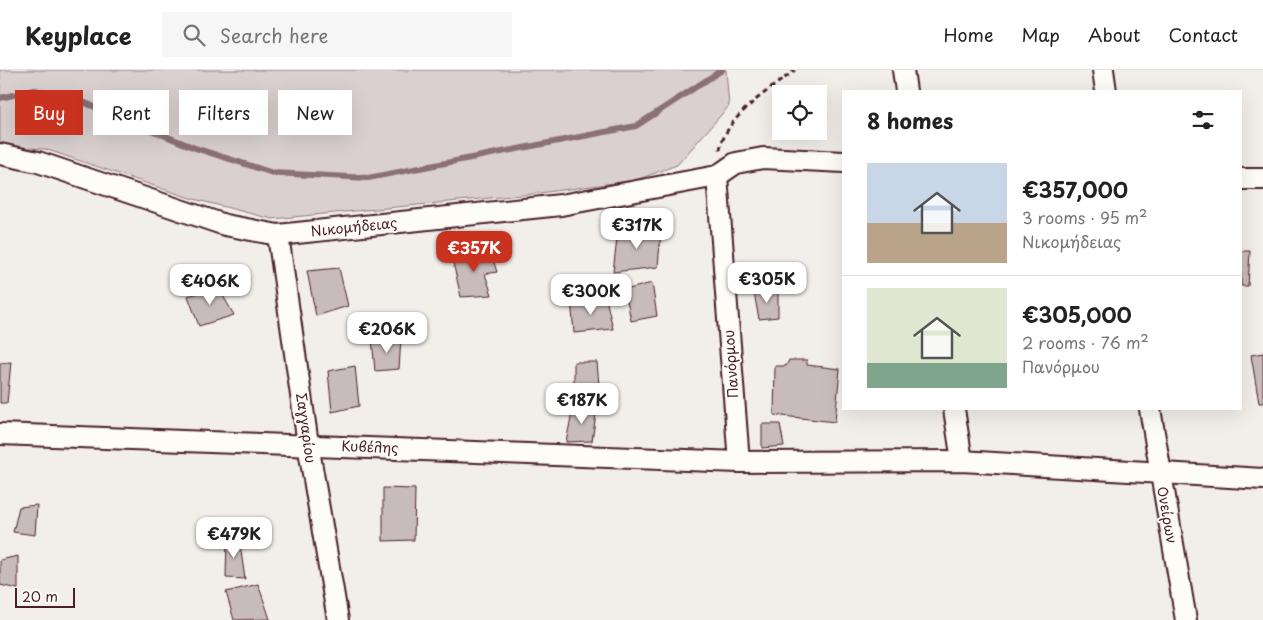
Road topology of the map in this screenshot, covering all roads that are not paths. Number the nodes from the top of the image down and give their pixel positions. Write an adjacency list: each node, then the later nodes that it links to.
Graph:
1 (902, 70): 3 (street)
2 (1103, 70): 4 (street)
3 (906, 90)
4 (1106, 90)
5 (0, 154): 10 (street, Νικομήδειας)
6 (842, 162): 7 (street)
7 (717, 176): 10 (street, Νικομήδειας); 16 (street, Πανόρμου)
8 (1242, 179): 9 (street)
9 (1263, 179)
10 (278, 235): 14 (street, Σαγγαρίου)
11 (954, 410): 15 (street)
12 (1150, 410): 17 (street, Ονείρων)
13 (0, 434): 14 (street, Κυβέλης)
14 (308, 444): 16 (street, Κυβέλης); 19 (street, Σαγγαρίου)
15 (962, 461): 16 (street, Κυβέλης); 17 (street, Κυβέλης)
16 (739, 462)
17 (1159, 474): 18 (street, Κυβέλης); 20 (street, Ονείρων)
18 (1263, 479)
19 (338, 620)
20 (1186, 620)

